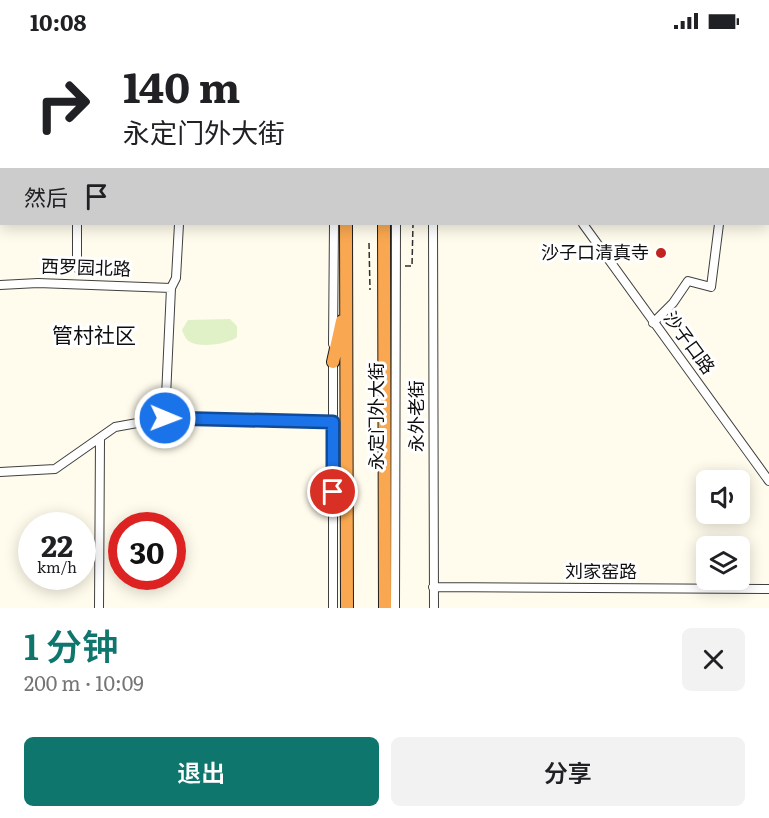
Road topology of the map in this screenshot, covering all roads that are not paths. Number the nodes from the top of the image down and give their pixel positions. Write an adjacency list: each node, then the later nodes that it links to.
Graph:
1 (77, 225): 10 (street)
2 (179, 225): 12 (street)
3 (334, 225): 15 (street)
4 (346, 225): 13 (highway, 永定门外大街)
5 (384, 225): 26 (highway, 永定门外大街)
6 (396, 225): 27 (street, 永定门外大街)
7 (433, 225): 21 (street, 永外老街)
8 (584, 225): 14 (street, 沙子口路)
9 (719, 225): 14 (street)
10 (76, 268)
11 (0, 285): 12 (street, 西罗园北路)
12 (171, 288): 16 (street)
13 (347, 296): 15 (highway); 25 (highway, 永定门外大街)
14 (653, 323): 20 (street, 沙子口路)
15 (333, 362): 17 (street)
16 (165, 418): 17 (street); 18 (street)
17 (333, 422): 24 (street)
18 (100, 439): 19 (street); 23 (street)
19 (0, 472)
20 (769, 481)
21 (434, 587): 22 (street, 刘家窑路); 28 (street, 永外老街)
22 (769, 589)
23 (99, 608)
24 (333, 608)
25 (347, 608)
26 (385, 608)
27 (395, 608)
28 (434, 608)

